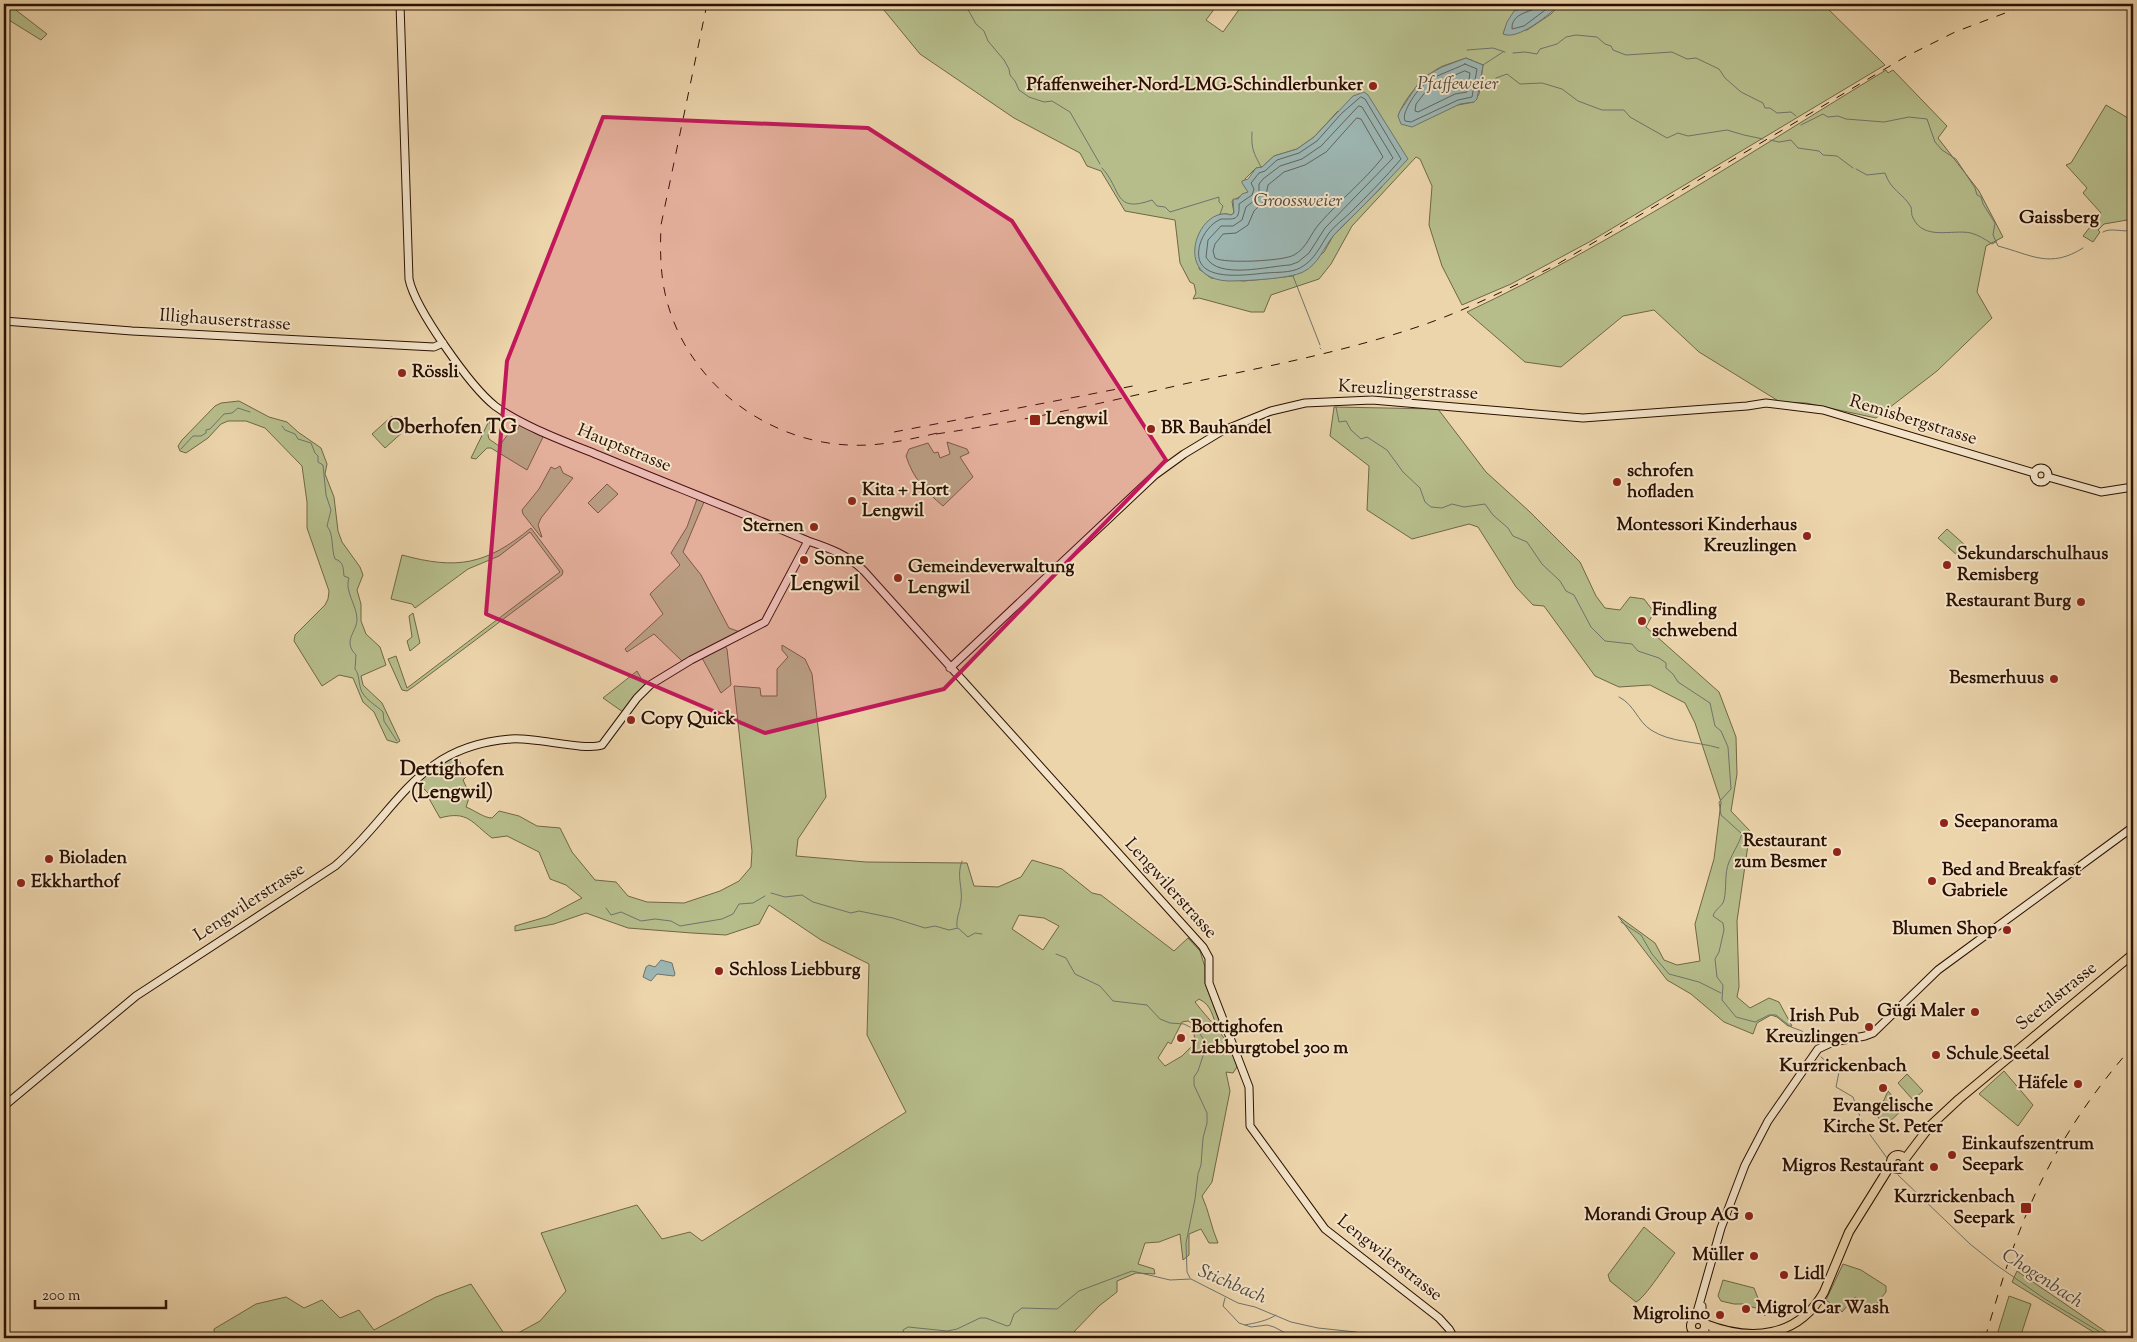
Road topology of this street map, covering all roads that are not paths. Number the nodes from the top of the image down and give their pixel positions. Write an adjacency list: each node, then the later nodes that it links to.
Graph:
1 (400, 4): 3 (street, Hauptstrasse)
2 (4, 320): 3 (street, Illighauserstrasse)
3 (443, 343): 6 (street, Hauptstrasse)
4 (1747, 406): 5 (street, Remisbergstrasse); 7 (street, Kreuzlingerstrasse)
5 (2133, 487)
6 (808, 541): 7 (street, Hauptstrasse); 10 (street, Lengwilerstrasse)
7 (950, 668): 15 (street, Lengwilerstrasse)
8 (2133, 828): 13 (street)
9 (2133, 954): 11 (main road, Seetalstrasse)
10 (4, 1106)
11 (1902, 1157): 12 (main road); 12 (main road)
12 (1894, 1166): 14 (main road)
13 (1699, 1330): 14 (main road); 14 (main road)
14 (1721, 1330)
15 (1454, 1338)

